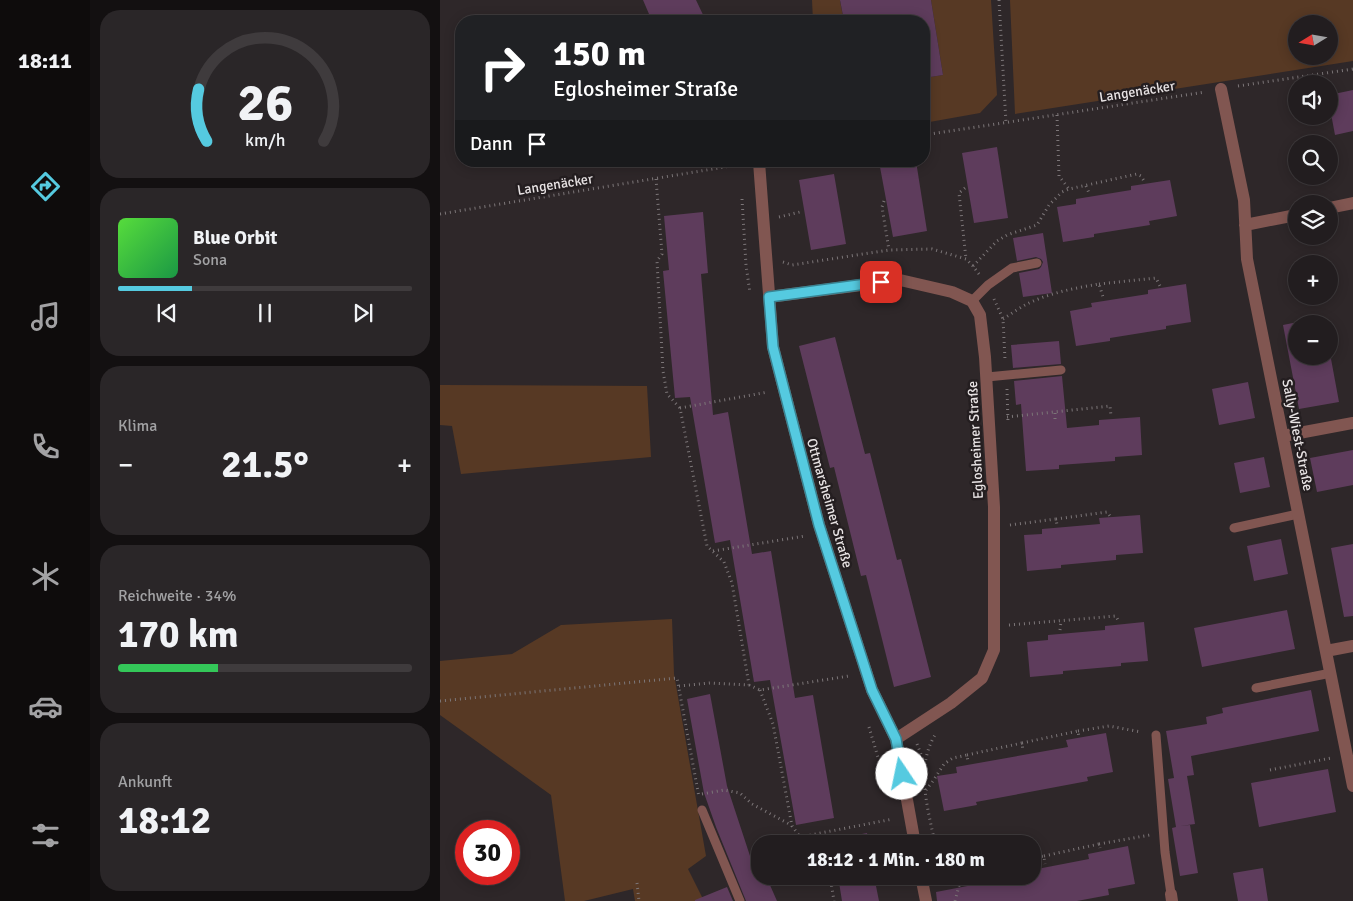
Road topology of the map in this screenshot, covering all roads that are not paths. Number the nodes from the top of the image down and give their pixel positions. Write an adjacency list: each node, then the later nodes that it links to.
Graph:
1 (1221, 89): 6 (street, Sally-Wiest-Straße)
2 (759, 167): 8 (street, Ottmarsheimer Straße)
3 (1353, 203): 4 (street)
4 (1338, 206)
5 (1288, 217): 6 (street)
6 (1245, 225): 13 (street, Sally-Wiest-Straße)
7 (1038, 263): 9 (lane)
8 (769, 297): 9 (street); 21 (street, Ottmarsheimer Straße)
9 (972, 301): 11 (street, Eglosheimer Straße)
10 (1062, 370): 11 (lane)
11 (987, 377): 21 (street, Eglosheimer Straße)
12 (1353, 423): 13 (street)
13 (1283, 436): 14 (street, Sally-Wiest-Straße)
14 (1298, 514): 15 (lane); 17 (street, Sally-Wiest-Straße)
15 (1234, 528)
16 (1353, 646): 17 (street)
17 (1326, 652): 18 (street, Sally-Wiest-Straße)
18 (1330, 674): 19 (lane); 22 (street, Sally-Wiest-Straße)
19 (1256, 688)
20 (1156, 735): 26 (lane)
21 (896, 739): 24 (street, Ottmarsheimer Straße)
22 (1353, 786)
23 (701, 807): 27 (lane)
24 (913, 835)
25 (923, 885): 28 (street)
26 (1171, 898)
27 (740, 901)
28 (926, 901)

